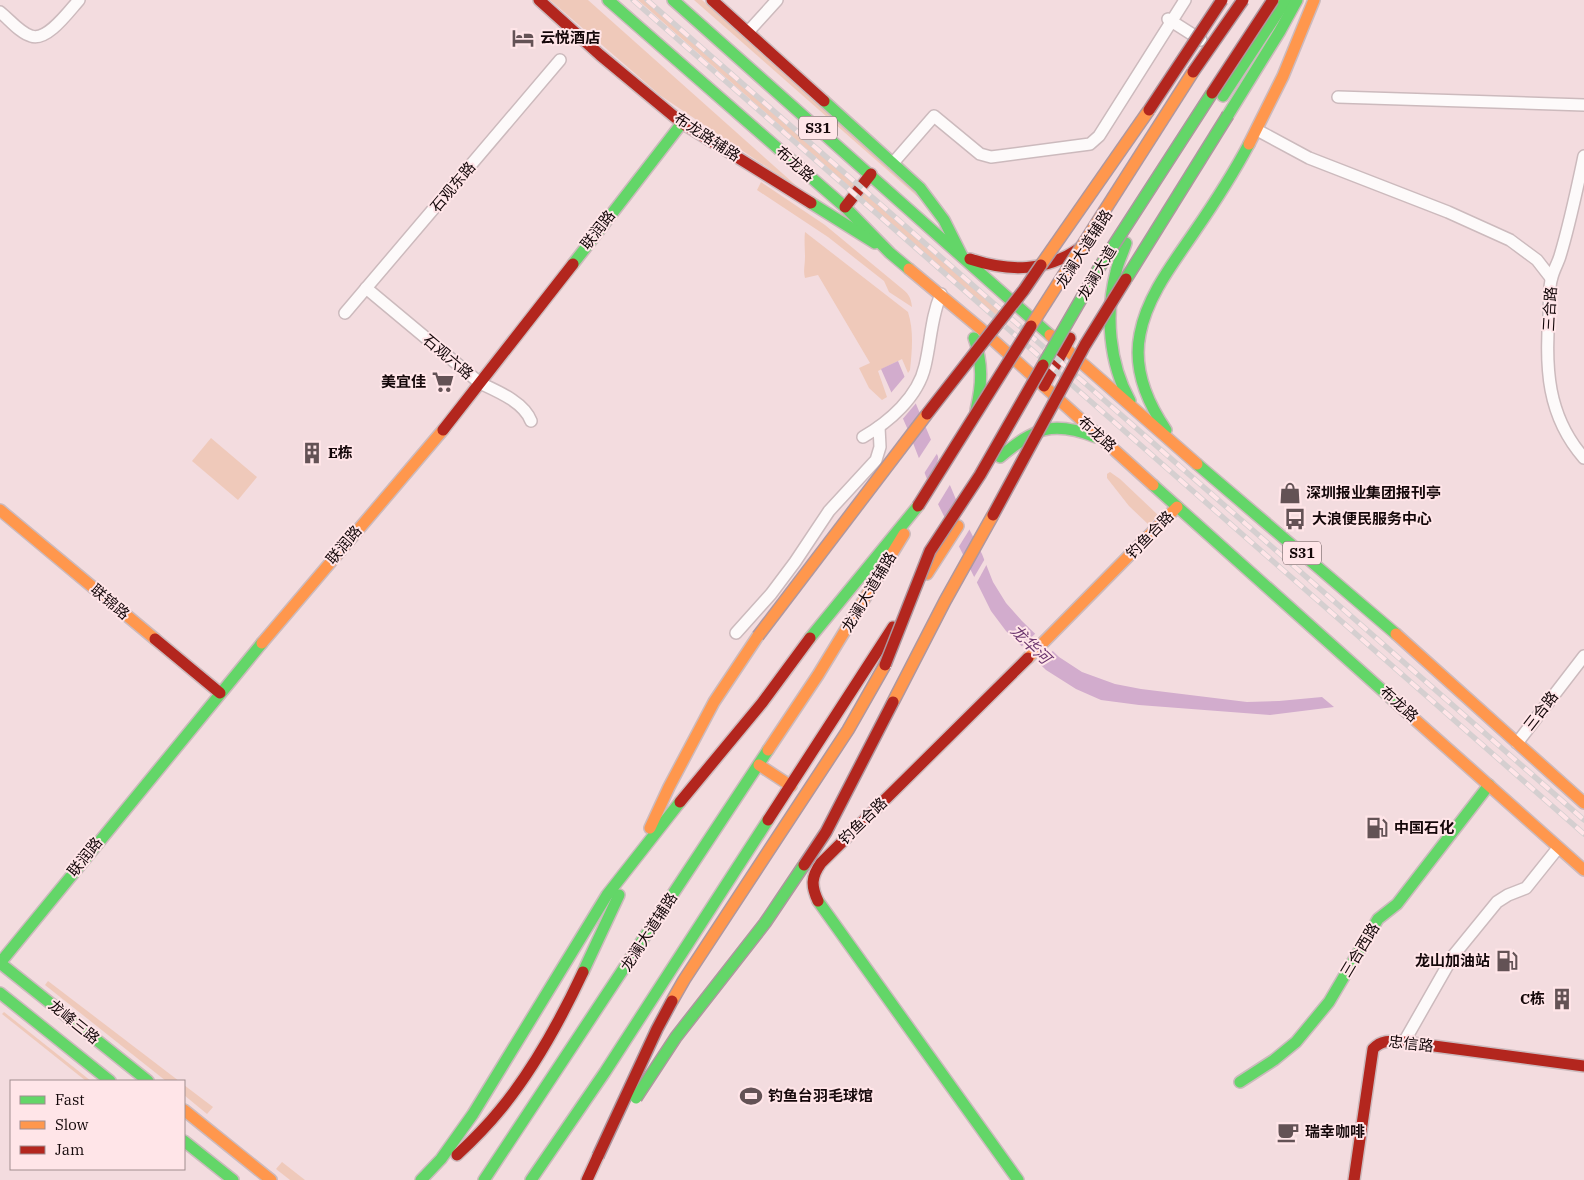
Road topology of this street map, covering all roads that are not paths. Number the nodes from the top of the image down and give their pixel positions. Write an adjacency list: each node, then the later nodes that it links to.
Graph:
1 (79, 0): 15 (street)
2 (539, 0): 22 (main road, 布龙路辅路)
3 (608, 0): 27 (main road, 布龙路 / S31)
4 (673, 0): 26 (main road, S31)
5 (712, 0): 17 (main road)
6 (777, 0): 17 (street)
7 (1186, 0): 16 (street)
8 (1222, 0): 78 (main road, bridge)
9 (1243, 0): 51 (main road, 龙澜大道, bridge)
10 (1248, 0): 18 (main road, 龙澜大道辅路)
11 (1273, 0): 54 (main road, 龙澜大道, bridge)
12 (1286, 0): 29 (main road)
13 (1298, 0): 74 (main road, bridge)
14 (1314, 0): 23 (main road)
15 (0, 12)
16 (1169, 20): 18 (street); 25 (street)
17 (748, 32): 25 (main road)
18 (1215, 49): 28 (main road, 龙澜大道辅路)
19 (560, 60): 33 (street, 石观东路)
20 (1338, 97): 21 (street)
21 (1584, 105)
22 (682, 123): 30 (main road, 布龙路辅路); 40 (main road, 联润路)
23 (1257, 130): 32 (street); 48 (main road)
24 (1584, 156): 32 (street, 三合路)
25 (893, 163): 31 (main road)
26 (871, 174): 27 (main road); 31 (main road, S31)
27 (845, 207): 30 (main road, 布龙路 / S31)
28 (1090, 240): 31 (main road); 37 (main road, 龙澜大道辅路)
29 (1126, 242): 38 (main road); 42 (main road)
30 (890, 253): 34 (main road, 布龙路 / S31)
31 (962, 256): 37 (main road, S31)
32 (1551, 278): 50 (street, 三合路)
33 (366, 288): 36 (street, 石观东路); 40 (street, 石观六路)
34 (941, 294): 35 (main road, 布龙路 / S31); 44 (street)
35 (955, 306): 39 (main road, 布龙路 / S31); 46 (main road)
36 (345, 313)
37 (1036, 322): 38 (main road, S31); 39 (main road, 龙澜大道辅路)
38 (1065, 347): 41 (main road); 42 (main road, S31)
39 (1014, 360): 41 (main road, 布龙路 / S31); 46 (main road, 龙澜大道辅路)
40 (480, 384): 43 (street, 石观六路); 57 (main road, 联润路)
41 (1044, 386): 47 (main road, 布龙路 / S31); 49 (main road)
42 (1138, 413): 48 (main road, S31)
43 (531, 421)
44 (879, 427): 45 (street); 55 (street)
45 (863, 437)
46 (964, 440): 51 (main road, 龙澜大道辅路, bridge)
47 (1105, 441): 49 (main road); 52 (main road, 布龙路 / S31)
48 (1182, 450): 58 (main road, S31)
49 (1000, 457): 54 (main road)
50 (1584, 458)
51 (919, 506): 59 (main road, 龙澜大道辅路); 77 (main road)
52 (1177, 507): 60 (main road, 布龙路 / S31); 82 (main road, 钓鱼合路)
53 (0, 510): 57 (main road, 联锦路)
54 (936, 552): 61 (main road); 74 (main road, bridge)
55 (736, 633)
56 (1584, 656): 58 (street, 三合路)
57 (220, 693): 65 (main road, 联润路)
58 (1517, 743): 62 (main road, S31)
59 (759, 765): 61 (main road); 79 (main road, 龙澜大道辅路)
60 (1489, 785): 63 (main road, 布龙路 / S31); 71 (main road, 三合西路)
61 (791, 786): 80 (main road)
62 (1584, 803)
63 (1558, 848): 64 (main road, 布龙路 / S31); 67 (street)
64 (1584, 870)
65 (0, 963): 70 (main road, 龙峰三路)
66 (0, 994): 69 (main road, 龙峰三路)
67 (1404, 1042): 68 (main road, 忠信路); 83 (main road, 忠信路)
68 (1584, 1066)
69 (109, 1080)
70 (147, 1080)
71 (1240, 1082)
72 (185, 1111): 76 (main road)
73 (185, 1141): 75 (main road)
74 (598, 1156): 81 (main road)
75 (233, 1180)
76 (271, 1180)
77 (421, 1180)
78 (434, 1180)
79 (484, 1180)
80 (532, 1180)
81 (587, 1180)
82 (1018, 1180)
83 (1354, 1180)

